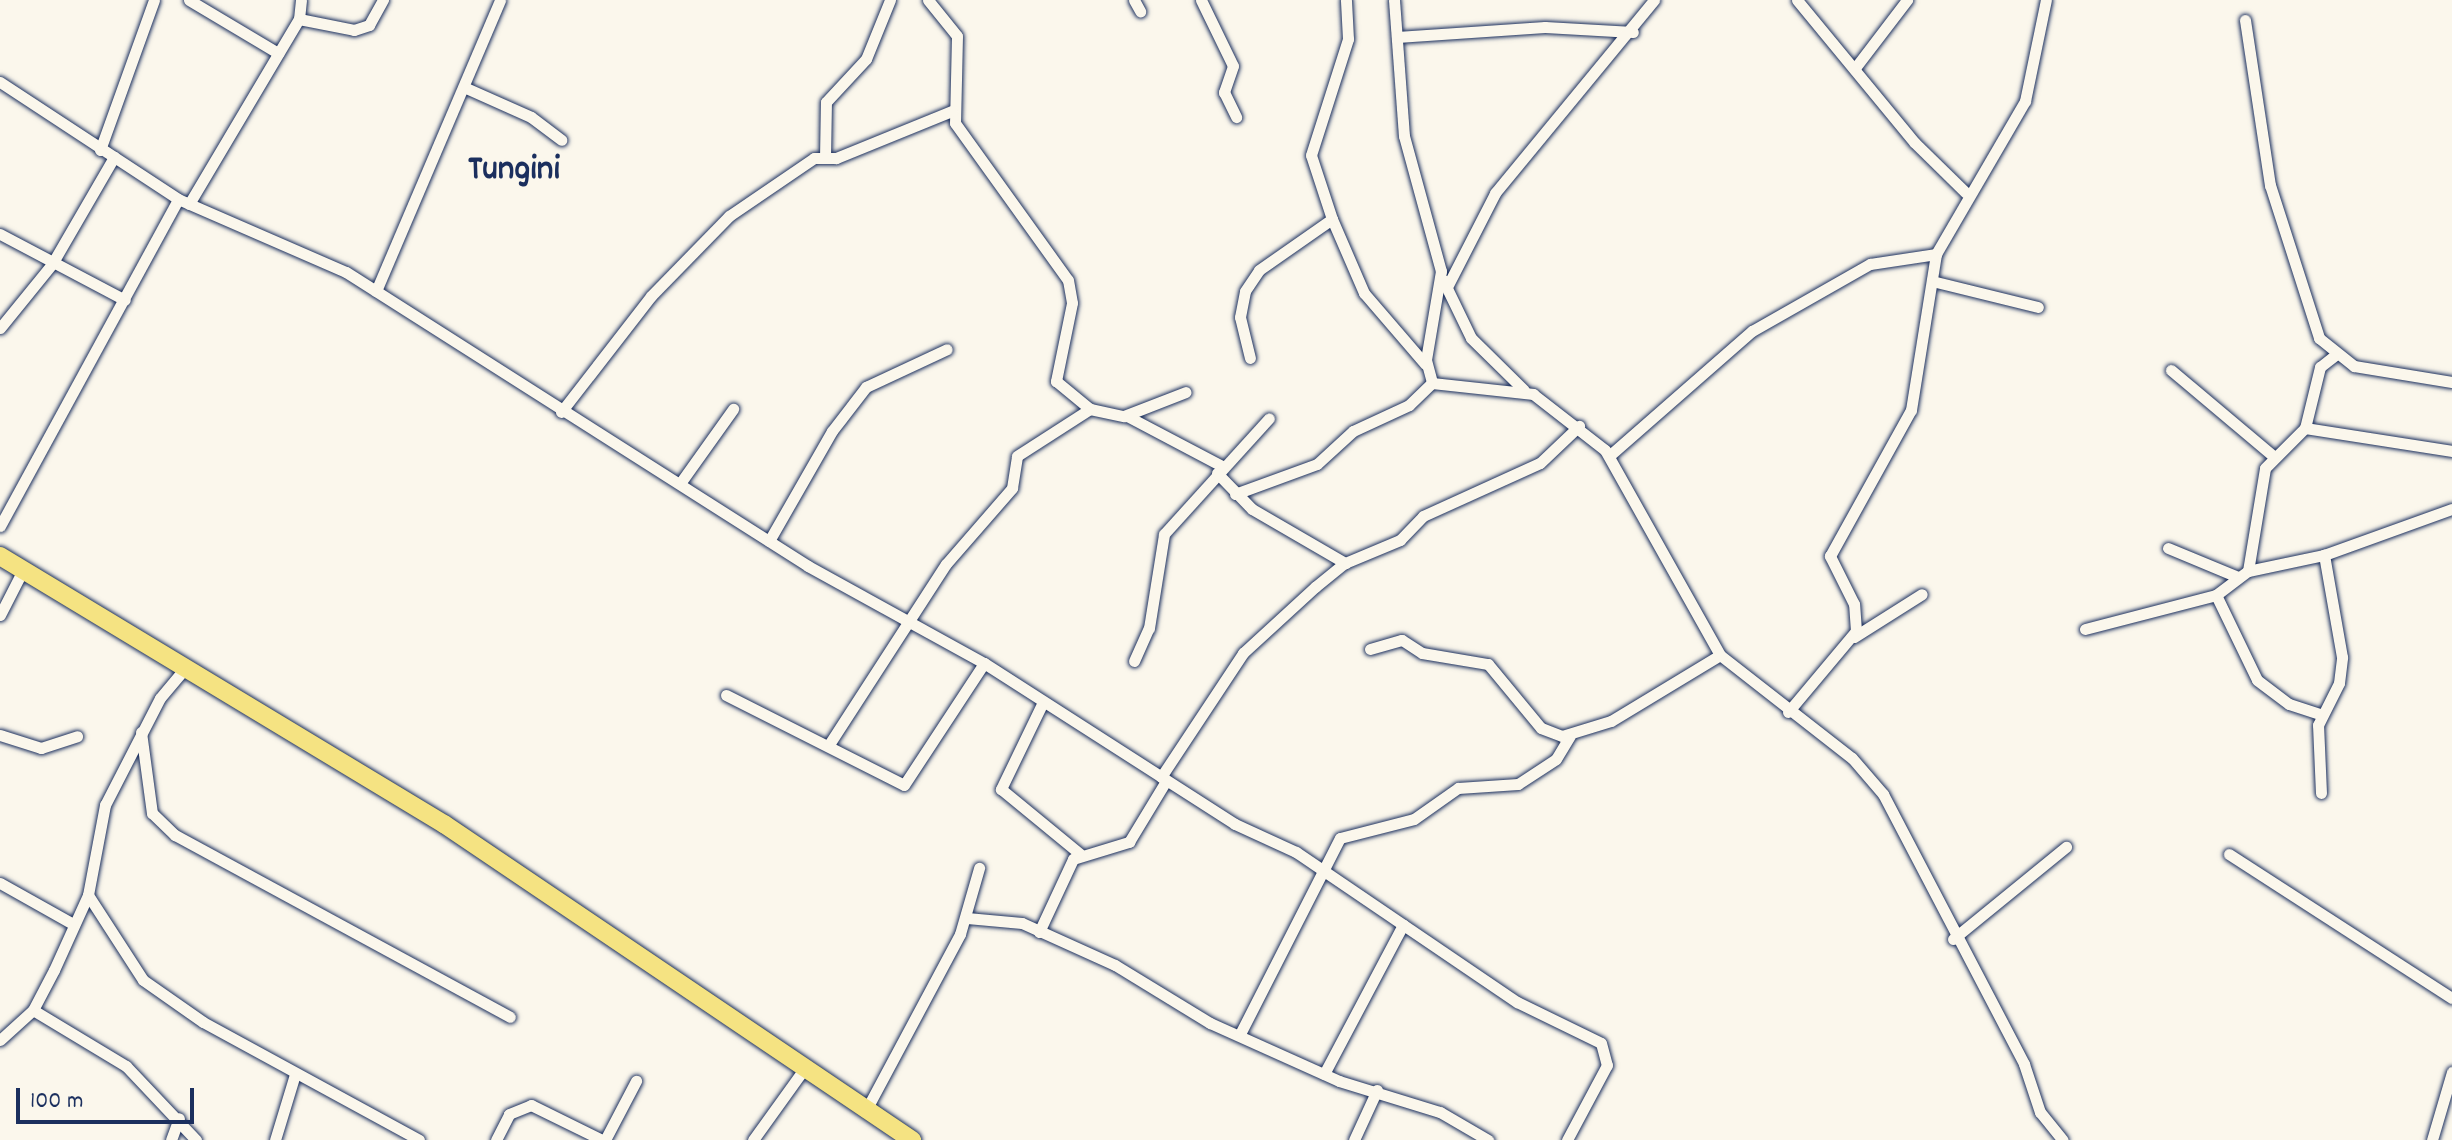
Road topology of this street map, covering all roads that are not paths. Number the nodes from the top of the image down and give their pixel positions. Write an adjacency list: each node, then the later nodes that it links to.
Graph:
1 (154, 0): 26 (street)
2 (189, 0): 19 (street)
3 (301, 0): 15 (street)
4 (383, 0): 15 (street)
5 (500, 0): 22 (street)
6 (890, 0): 28 (street)
7 (928, 0): 23 (street)
8 (1201, 0): 24 (street)
9 (1346, 0): 31 (street)
10 (1394, 0): 18 (street)
11 (1654, 0): 17 (street)
12 (1797, 0): 20 (street)
13 (1907, 0): 20 (street)
14 (2046, 0): 29 (street)
15 (299, 19): 19 (street)
16 (2245, 20): 42 (street)
17 (1633, 32): 18 (street); 36 (street)
18 (1397, 37): 36 (street)
19 (278, 53): 30 (street)
20 (1855, 68): 29 (street)
21 (0, 82): 26 (street)
22 (466, 88): 25 (street); 37 (street)
23 (952, 111): 28 (street); 51 (street)
24 (1236, 117)
25 (561, 140)
26 (100, 150): 27 (street)
27 (114, 157): 30 (street); 34 (street)
28 (825, 158): 52 (street)
29 (1966, 193): 33 (street)
30 (183, 202): 37 (street); 38 (street)
31 (1332, 219): 43 (street); 44 (street)
32 (0, 234): 34 (street)
33 (1936, 254): 35 (street); 59 (street)
34 (52, 264): 38 (street); 40 (street)
35 (1932, 281): 39 (street); 77 (street)
36 (1444, 282): 44 (street); 48 (street)
37 (376, 291): 52 (street)
38 (125, 300): 64 (street)
39 (2038, 307)
40 (0, 328)
41 (947, 349): 65 (street)
42 (2334, 356): 46 (street); 56 (street)
43 (1250, 358)
44 (1427, 367): 47 (street)
45 (2171, 370): 58 (street)
46 (2452, 382)
47 (1432, 383): 48 (street); 62 (street)
48 (1524, 390): 55 (street)
49 (1186, 392): 53 (street)
50 (733, 409): 61 (street)
51 (1090, 409): 53 (street); 75 (street)
52 (561, 412): 61 (street)
53 (1127, 416): 60 (street)
54 (1269, 418): 60 (street)
55 (1579, 426): 59 (street); 69 (street)
56 (2305, 428): 57 (street); 58 (street)
57 (2452, 451)
58 (2272, 455): 71 (street)
59 (1609, 456): 79 (street)
60 (1220, 470): 62 (street); 80 (street)
61 (681, 482): 65 (street)
62 (1235, 494): 69 (street)
63 (2452, 509): 67 (street)
64 (0, 526)
65 (769, 541): 75 (street)
66 (2168, 548): 71 (street)
67 (2324, 555): 71 (street); 86 (street)
68 (0, 556): 70 (main road)
69 (1345, 563): 92 (street)
70 (23, 570): 74 (street); 82 (main road)
71 (2243, 574): 73 (street)
72 (1922, 594): 77 (street)
73 (2216, 595): 76 (street); 86 (street)
74 (0, 615)
75 (910, 622): 81 (street); 91 (street)
76 (2085, 629)
77 (1854, 637): 85 (street)
78 (1370, 649): 90 (street)
79 (1720, 655): 85 (street); 90 (street)
80 (1134, 661)
81 (984, 663): 84 (street); 91 (street)
82 (186, 667): 87 (street); 111 (main road)
83 (726, 695): 91 (street)
84 (1043, 702): 92 (street); 95 (street)
85 (1788, 712): 105 (street)
86 (2320, 714): 93 (street)
87 (141, 732): 100 (street); 108 (street)
88 (0, 735): 89 (street)
89 (77, 736)
90 (1570, 736): 98 (street)
91 (830, 743)
92 (1164, 779): 95 (street); 98 (street)
93 (2321, 793)
94 (2066, 847): 105 (street)
95 (1080, 854): 104 (street)
96 (2229, 854): 106 (street)
97 (979, 868): 101 (street)
98 (1318, 873): 103 (street); 109 (street)
99 (0, 883): 102 (street)
100 (88, 895): 102 (street); 113 (street)
101 (967, 918): 104 (street); 117 (street)
102 (73, 924): 107 (street)
103 (1403, 925): 114 (street); 129 (street)
104 (1039, 932): 109 (street)
105 (1953, 939): 130 (street)
106 (2452, 998)
107 (33, 1010): 110 (street); 118 (street)
108 (510, 1017)
109 (1240, 1034): 114 (street)
110 (0, 1040)
111 (804, 1069): 117 (main road); 125 (street)
112 (2452, 1072): 131 (street)
113 (295, 1074): 121 (street); 122 (street)
114 (1324, 1074): 116 (street)
115 (636, 1081): 124 (street)
116 (1377, 1090): 127 (street); 128 (street)
117 (865, 1112): 126 (main road)
118 (179, 1118): 119 (street); 120 (street)
119 (171, 1140)
120 (196, 1140)
121 (275, 1140)
122 (419, 1140)
123 (496, 1140): 124 (street)
124 (603, 1140)
125 (753, 1140)
126 (912, 1140)
127 (1354, 1140)
128 (1488, 1140)
129 (1567, 1140)
130 (2063, 1140)
131 (2432, 1140)

